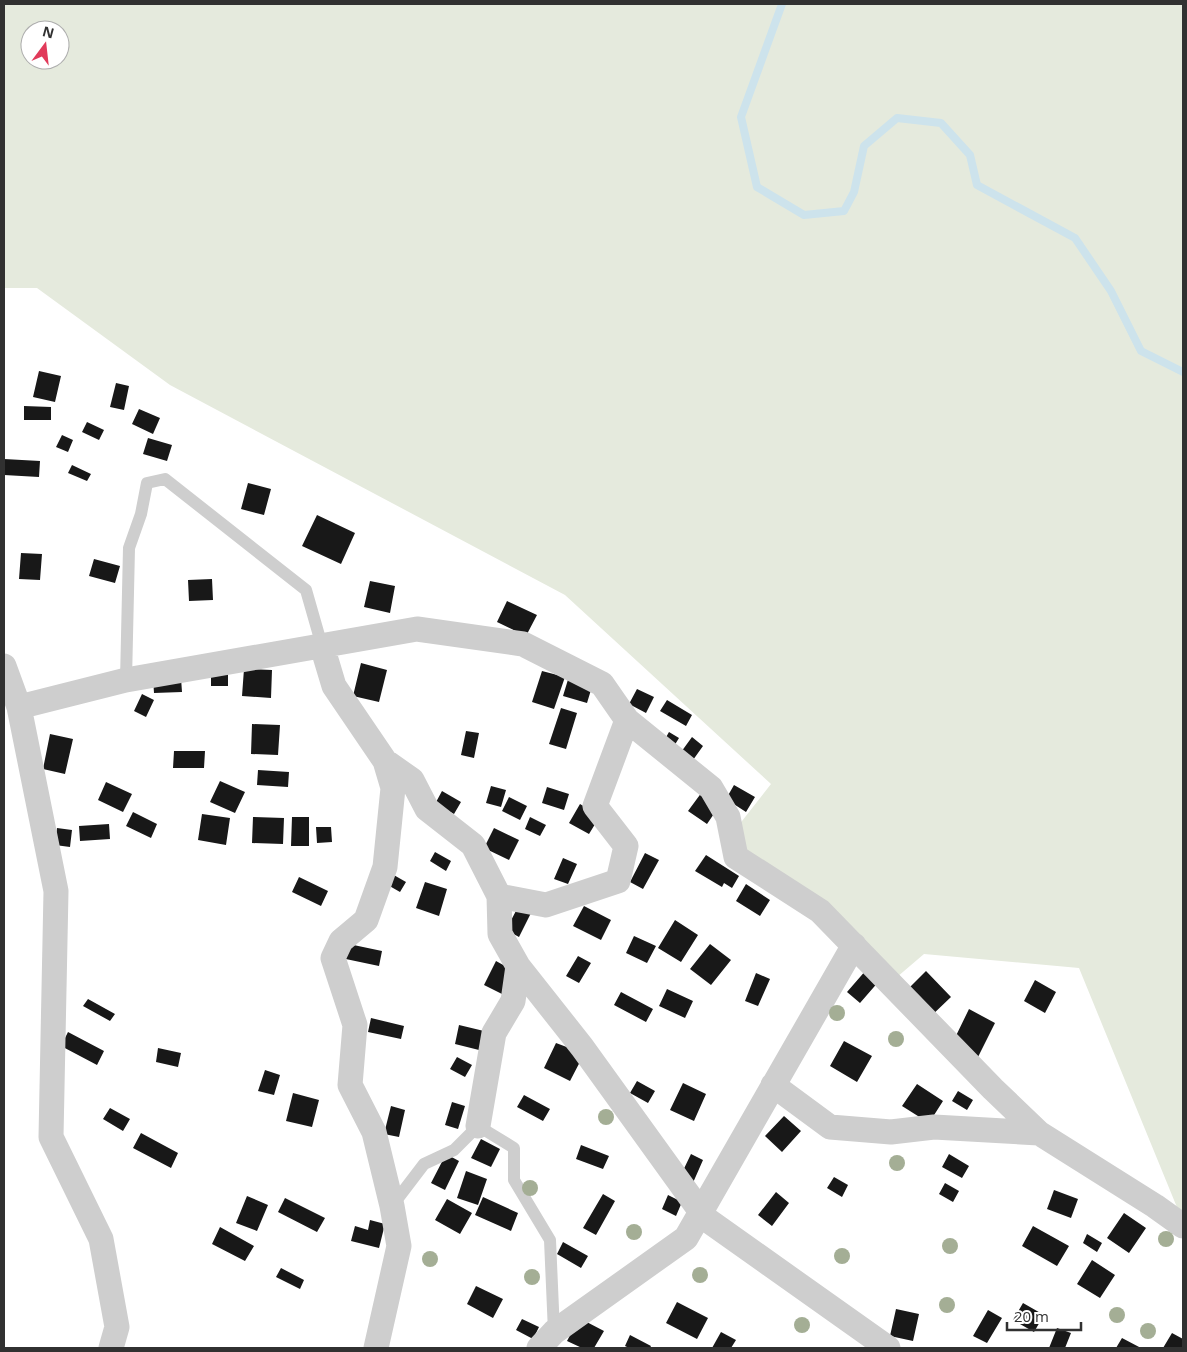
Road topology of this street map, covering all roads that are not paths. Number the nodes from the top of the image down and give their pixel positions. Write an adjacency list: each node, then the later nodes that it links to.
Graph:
1 (322, 646): 3 (street); 3 (lane); 5 (street); 6 (street)
2 (4, 666): 4 (street)
3 (126, 680): 4 (street)
4 (19, 707): 17 (street)
5 (627, 720): 7 (street); 8 (street)
6 (385, 761): 7 (street); 13 (street)
7 (499, 896): 9 (street)
8 (854, 945): 10 (street); 12 (street)
9 (518, 966): 11 (street); 14 (street)
10 (773, 1085): 12 (street); 14 (street)
11 (478, 1126): 13 (lane); 16 (lane)
12 (1039, 1133): 15 (street)
13 (392, 1206): 18 (street)
14 (700, 1213): 16 (street); 19 (street)
15 (1183, 1226)
16 (546, 1340)
17 (111, 1348)
18 (376, 1348)
19 (888, 1348)

